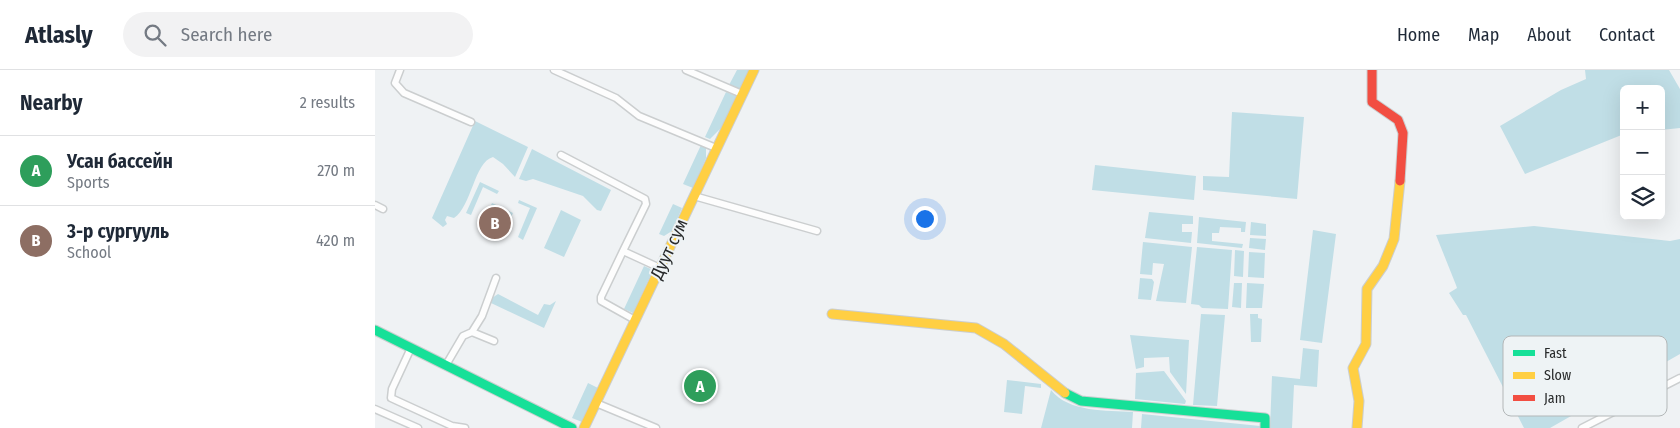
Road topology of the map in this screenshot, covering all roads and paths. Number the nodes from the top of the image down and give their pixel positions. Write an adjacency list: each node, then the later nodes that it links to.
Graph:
1 (400, 70): 7 (street)
2 (554, 70): 8 (street)
3 (686, 70): 6 (street)
4 (754, 70): 6 (street, Дуут сум)
5 (1372, 70): 35 (street)
6 (742, 94): 8 (street, Дуут сум)
7 (471, 122)
8 (716, 148): 10 (street, Дуут сум)
9 (561, 155): 14 (street)
10 (694, 196): 13 (street); 15 (street, Дуут сум)
11 (375, 205): 12 (street)
12 (383, 210)
13 (817, 231)
14 (623, 251): 15 (street); 18 (street)
15 (660, 268): 18 (street, Дуут сум)
16 (497, 278): 20 (street)
17 (832, 314): 34 (street)
18 (635, 320): 26 (street, Дуут сум)
19 (375, 330): 22 (street)
20 (472, 332): 21 (street); 23 (street)
21 (494, 342)
22 (411, 348): 23 (street); 30 (street)
23 (446, 365): 31 (street)
24 (1680, 378): 25 (street)
25 (1667, 385)
26 (596, 403): 32 (street, Дуут сум); 33 (street)
27 (375, 409): 29 (street)
28 (1606, 416): 36 (street)
29 (418, 428)
30 (465, 428)
31 (572, 428)
32 (584, 428)
33 (656, 428)
34 (1265, 428)
35 (1357, 428)
36 (1582, 428)

